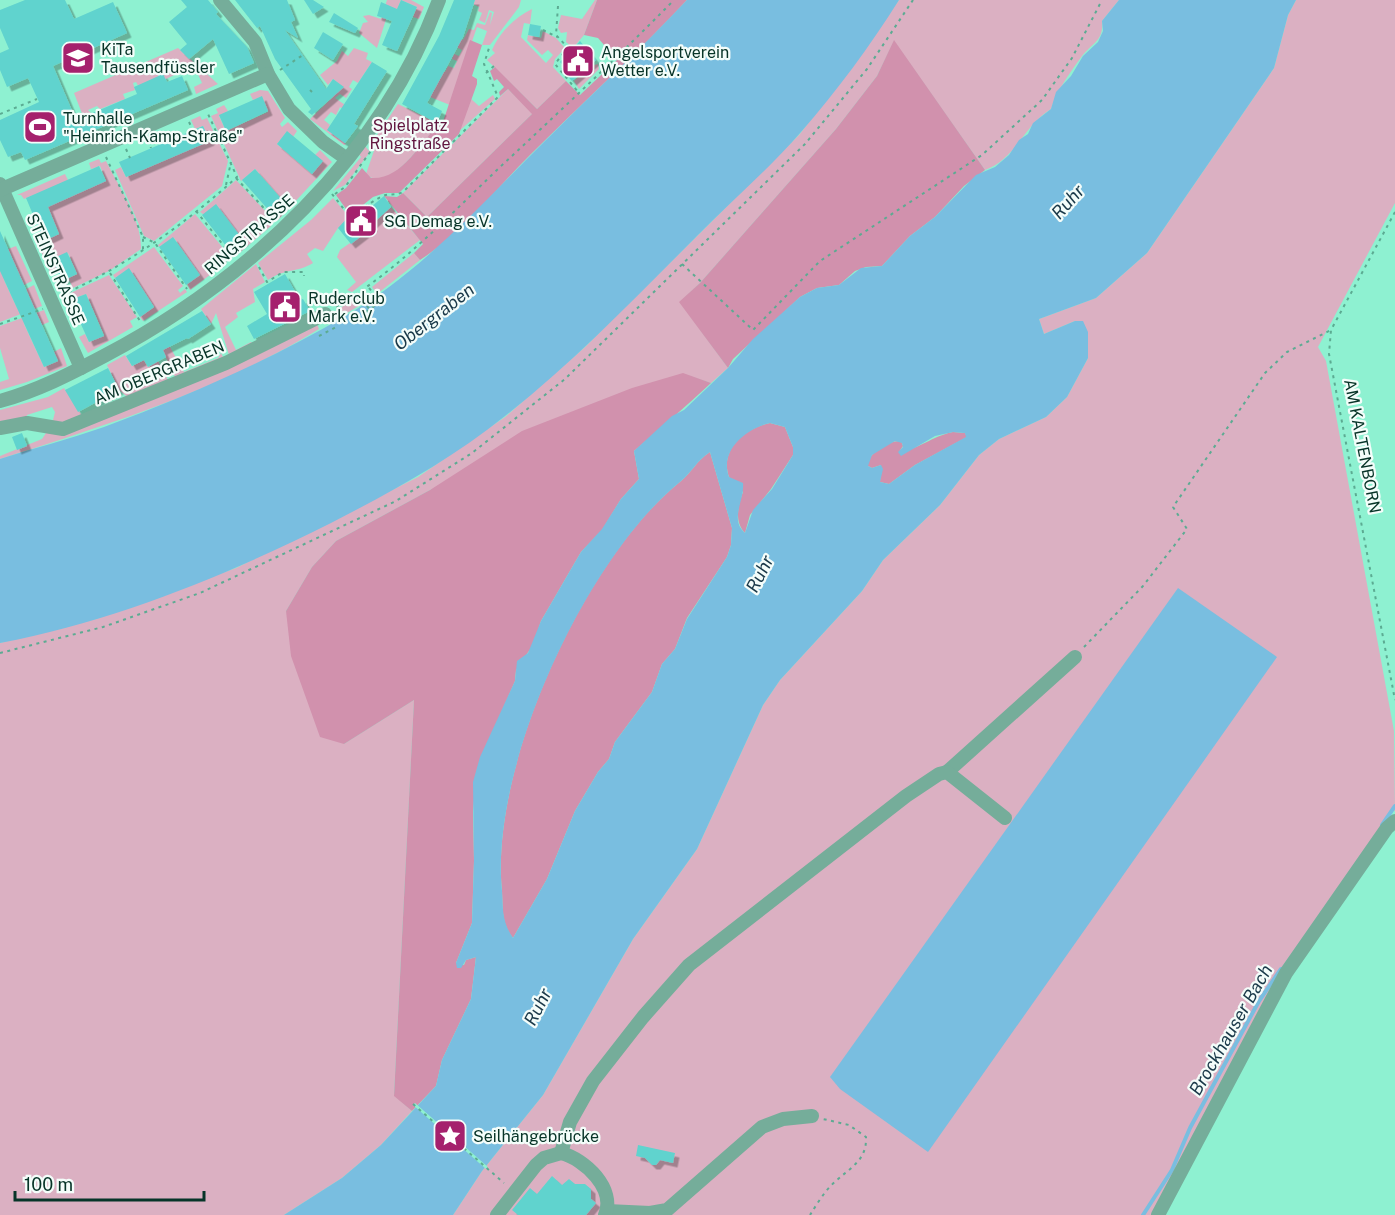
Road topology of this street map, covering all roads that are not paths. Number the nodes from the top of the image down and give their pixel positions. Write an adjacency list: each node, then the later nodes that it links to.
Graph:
1 (220, 0): 3 (street)
2 (435, 1): 4 (street, RINGSTRASSE)
3 (269, 76): 4 (street); 5 (street)
4 (347, 159): 7 (street, RINGSTRASSE)
5 (1, 187): 7 (street, STEINSTRASSE)
6 (325, 314): 9 (street, AM OBERGRABEN)
7 (81, 368): 8 (street, RINGSTRASSE)
8 (0, 401)
9 (0, 428)
10 (1075, 657): 11 (street)
11 (947, 772): 12 (street); 15 (street)
12 (1005, 819)
13 (1395, 821): 18 (street)
14 (812, 1116): 16 (street)
15 (561, 1153): 16 (street); 17 (street)
16 (606, 1213)
17 (497, 1215)
18 (1158, 1215)

